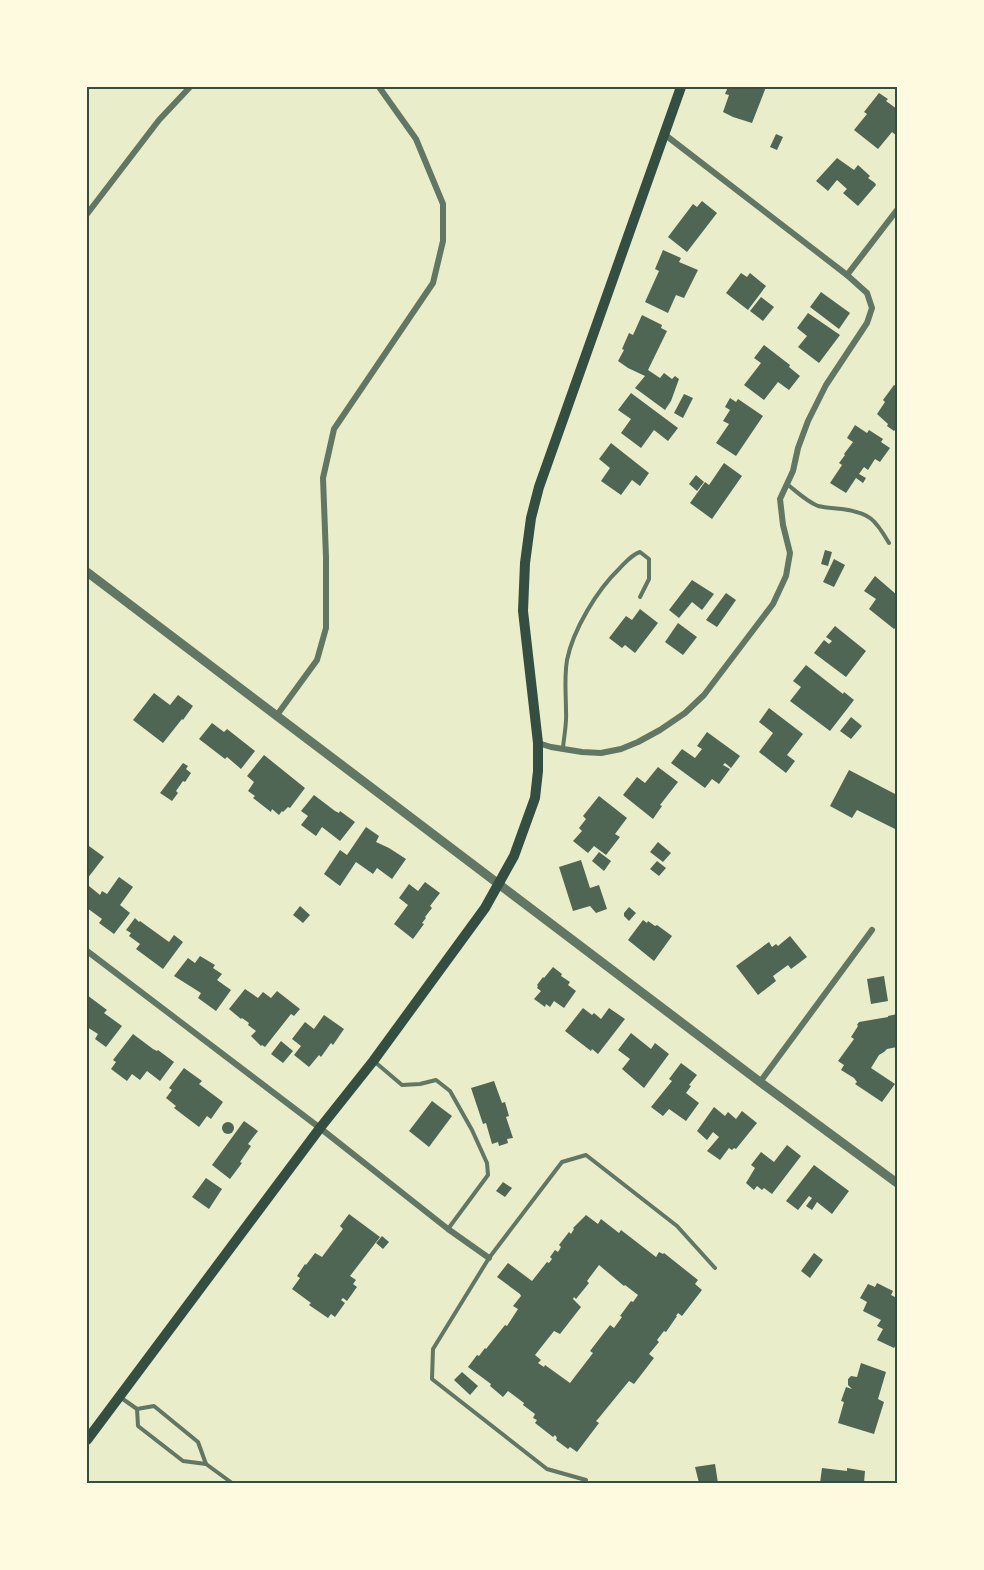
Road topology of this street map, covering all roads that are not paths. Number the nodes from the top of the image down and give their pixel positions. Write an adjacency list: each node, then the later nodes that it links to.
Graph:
1 (190, 87): 6 (street)
2 (379, 87): 12 (street)
3 (681, 87): 4 (main road)
4 (664, 134): 7 (street); 13 (main road)
5 (897, 210): 7 (street)
6 (87, 214)
7 (847, 275): 8 (street)
8 (787, 484): 9 (lane); 14 (street)
9 (889, 543)
10 (87, 572): 12 (street)
11 (640, 597): 14 (lane)
12 (277, 715): 15 (street)
13 (538, 743): 14 (street); 15 (main road)
14 (563, 749)
15 (499, 883): 18 (main road); 19 (street)
16 (872, 930): 19 (street)
17 (87, 951): 20 (street)
18 (374, 1060): 20 (main road); 22 (lane)
19 (760, 1082): 21 (street)
20 (320, 1128): 22 (street); 25 (main road)
21 (897, 1183)
22 (448, 1229): 23 (street)
23 (489, 1258): 24 (lane); 29 (lane)
24 (715, 1268)
25 (119, 1397): 26 (lane); 27 (main road)
26 (137, 1409): 28 (lane); 28 (lane)
27 (87, 1440)
28 (206, 1464): 30 (lane)
29 (586, 1480)
30 (231, 1483)

